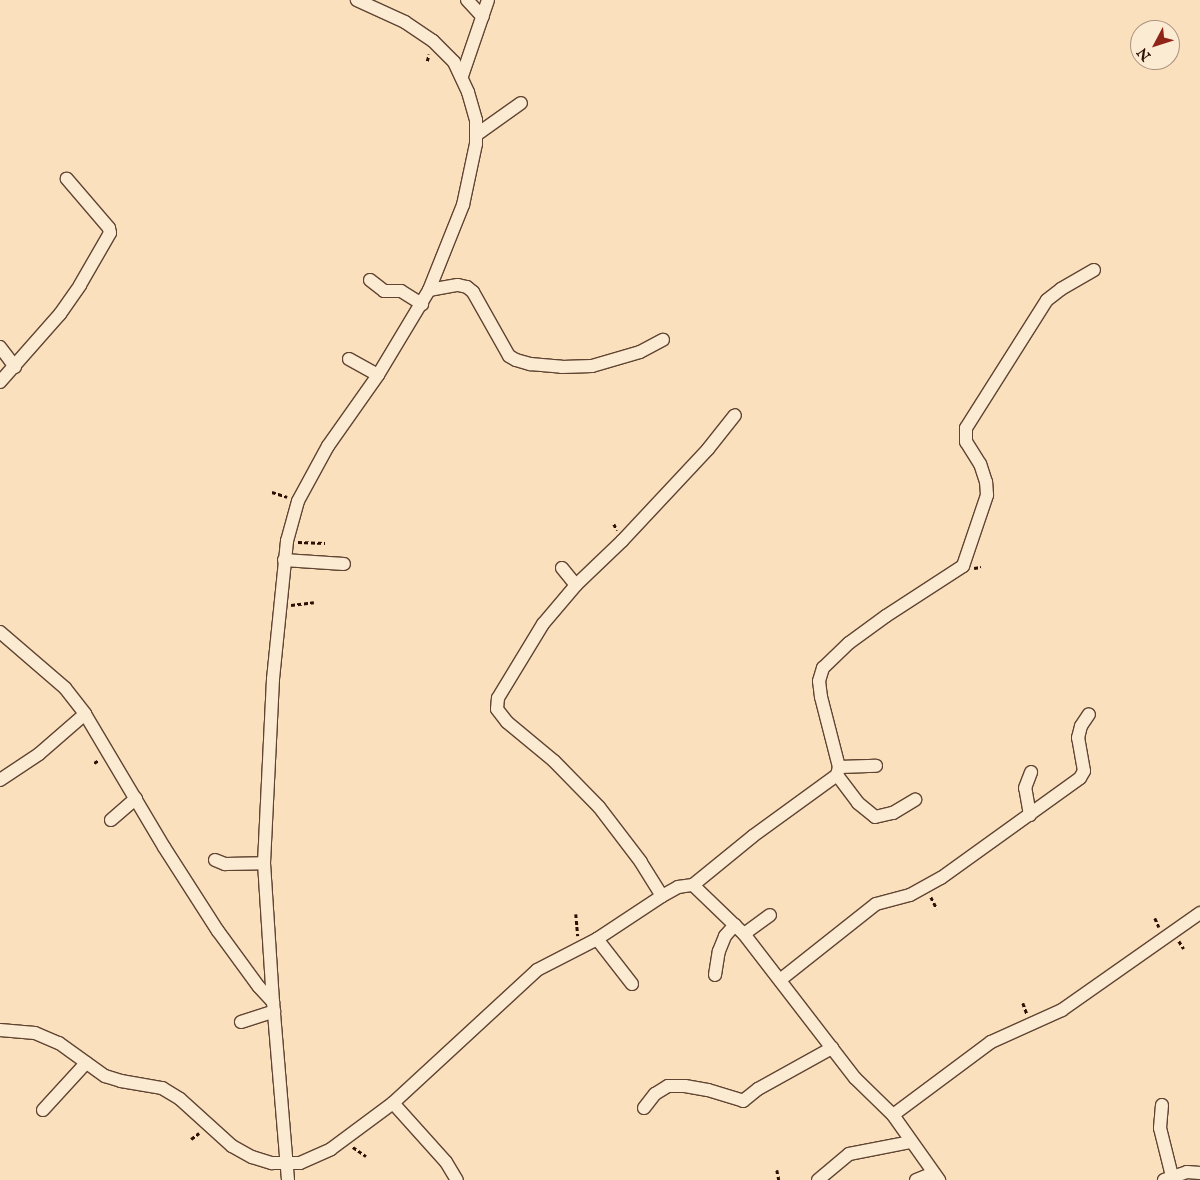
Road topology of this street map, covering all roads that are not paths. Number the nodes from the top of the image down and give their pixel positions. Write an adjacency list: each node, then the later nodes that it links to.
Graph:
1 (357, 0): 5 (street)
2 (467, 0): 4 (street)
3 (488, 0): 4 (street)
4 (483, 17): 5 (street)
5 (462, 76): 7 (street)
6 (521, 103): 7 (street)
7 (476, 135): 11 (street)
8 (67, 179): 16 (street)
9 (1094, 270): 28 (street)
10 (370, 280): 12 (street)
11 (429, 290): 12 (street); 13 (street)
12 (422, 304): 17 (street)
13 (663, 340)
14 (0, 347): 16 (street)
15 (349, 359): 17 (street)
16 (15, 367): 18 (street)
17 (378, 374): 20 (street)
18 (0, 382)
19 (735, 415): 23 (street)
20 (284, 560): 21 (street); 36 (street)
21 (344, 564)
22 (562, 568): 23 (street)
23 (576, 585): 38 (street)
24 (0, 632): 25 (street)
25 (84, 714): 30 (street); 31 (street)
26 (1088, 714): 33 (street)
27 (876, 766): 28 (street)
28 (838, 771): 32 (street); 37 (street)
29 (1031, 772): 33 (street)
30 (0, 780)
31 (136, 798): 34 (street); 46 (street)
32 (915, 800)
33 (1030, 815): 44 (street)
34 (111, 820)
35 (215, 860): 36 (street)
36 (264, 863): 46 (street)
37 (693, 885): 38 (street); 41 (street)
38 (662, 896): 42 (street)
39 (1200, 913): 55 (street)
40 (770, 915): 41 (street)
41 (740, 929): 43 (street); 44 (street)
42 (596, 939): 45 (street); 51 (street)
43 (715, 975)
44 (780, 980): 49 (street)
45 (632, 984)
46 (273, 1006): 47 (street); 57 (street)
47 (240, 1022)
48 (0, 1030): 50 (street)
49 (832, 1048): 53 (street); 55 (street)
50 (86, 1063): 54 (street); 57 (street)
51 (393, 1103): 57 (street); 62 (street)
52 (1162, 1105): 60 (street)
53 (644, 1108)
54 (43, 1110)
55 (893, 1115): 56 (street)
56 (910, 1142): 59 (street); 63 (street)
57 (288, 1163): 61 (street)
58 (1200, 1173): 60 (street)
59 (936, 1176): 64 (street)
60 (1168, 1178)
61 (288, 1180)
62 (457, 1180)
63 (818, 1180)
64 (916, 1180)

